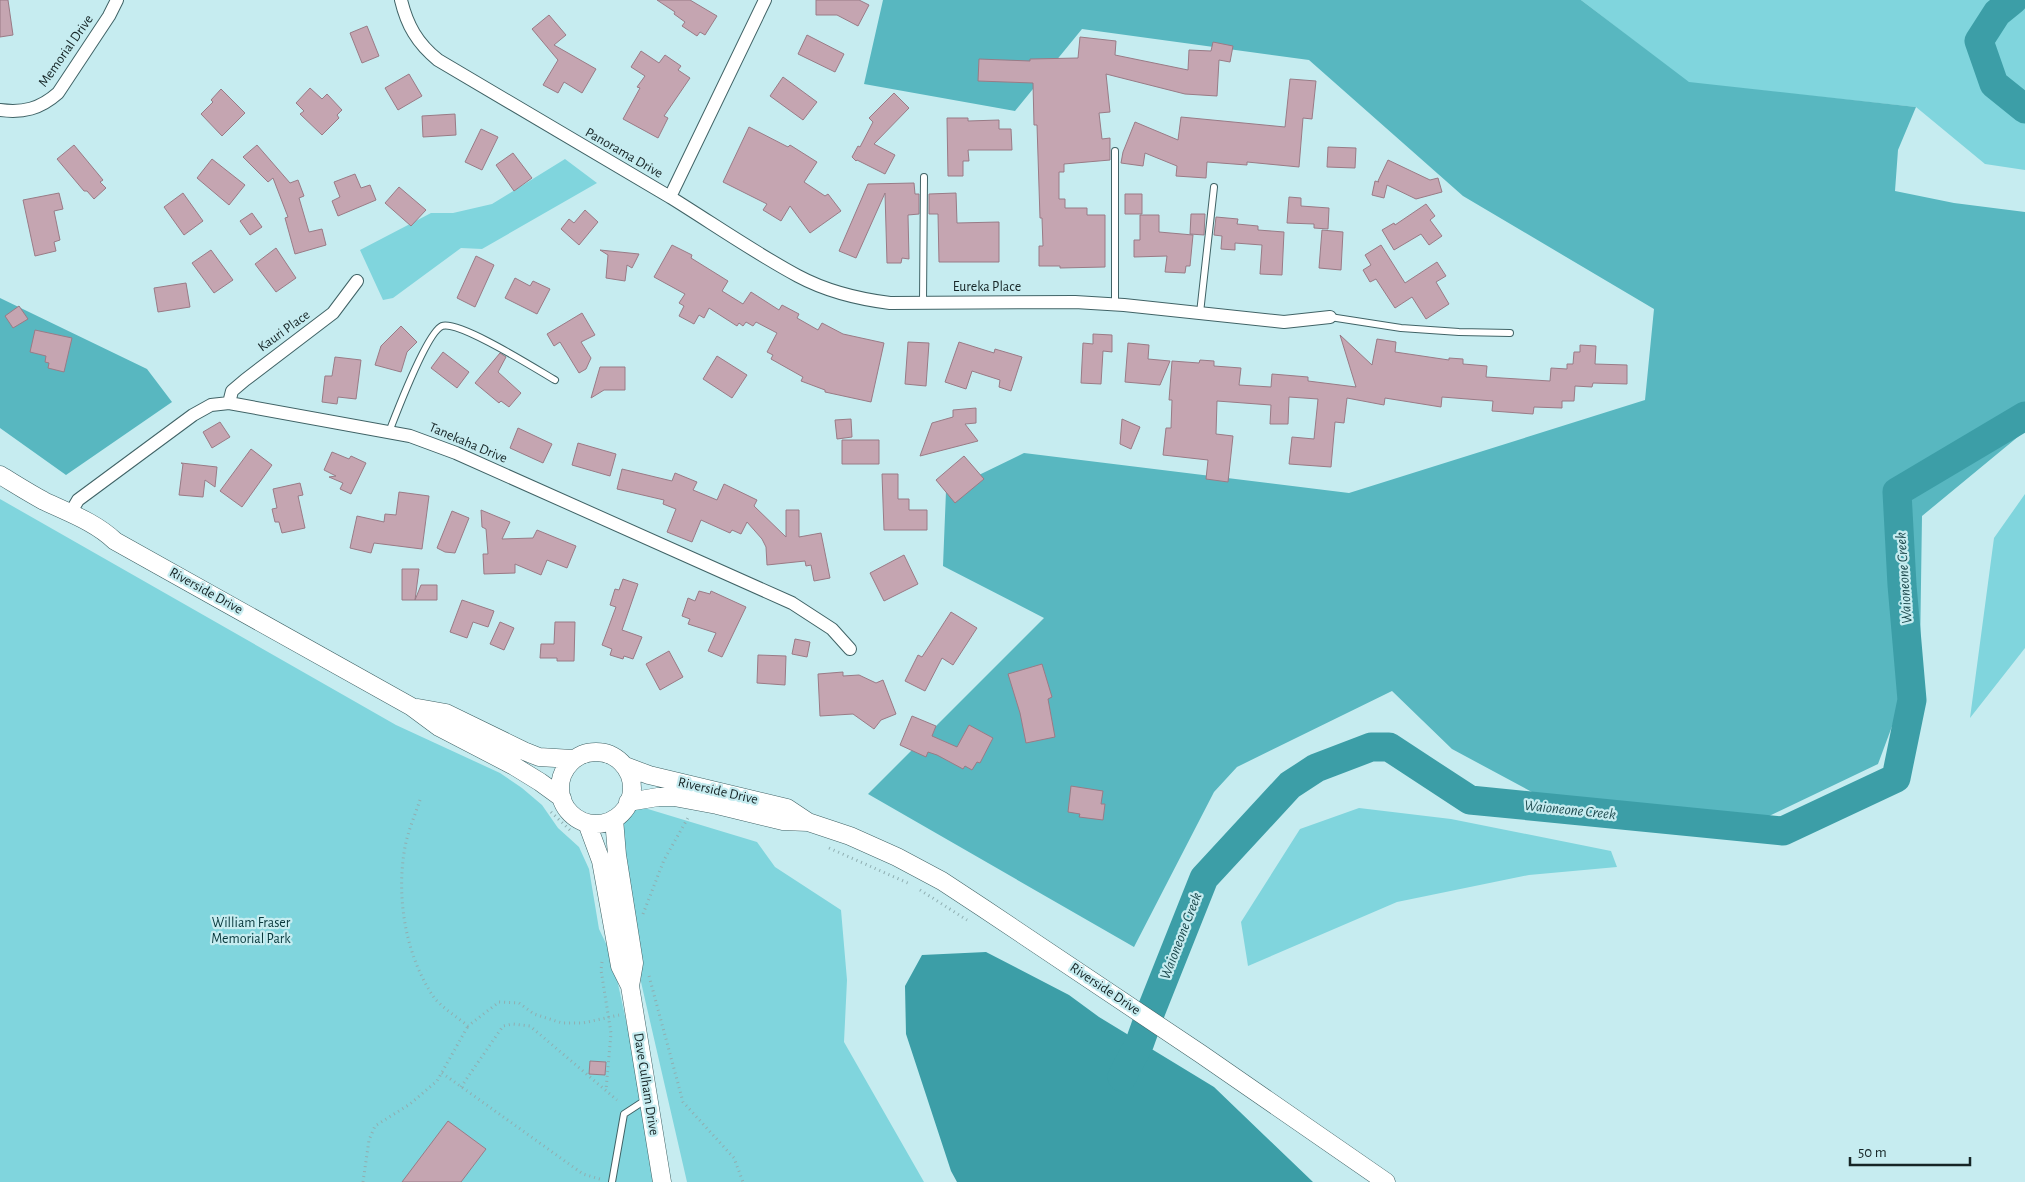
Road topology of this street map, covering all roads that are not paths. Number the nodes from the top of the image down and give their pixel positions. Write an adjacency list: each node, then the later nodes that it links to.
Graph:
1 (117, 0): 4 (street, Memorial Drive)
2 (400, 0): 8 (street, Panorama Drive)
3 (765, 0): 8 (street, Panorama Drive)
4 (0, 110)
5 (1116, 151): 11 (lane)
6 (924, 177): 10 (lane)
7 (1214, 187): 12 (lane)
8 (670, 198): 10 (street, Eureka Place)
9 (357, 281): 16 (street, Kauri Place)
10 (923, 302): 11 (street, Eureka Place)
11 (1115, 304): 12 (street, Eureka Place)
12 (1200, 313): 13 (street, Eureka Place)
13 (1330, 317): 14 (lane)
14 (1510, 333)
15 (555, 380): 17 (lane)
16 (229, 403): 17 (street, Tanekaha Drive); 19 (street, Tanekaha Drive)
17 (389, 432): 20 (street, Tanekaha Drive)
18 (0, 475): 19 (main road, Riverside Drive)
19 (71, 512): 21 (main road, Riverside Drive)
20 (850, 649)
21 (412, 706): 22 (main road, Riverside Drive); 25 (main road, Riverside Drive)
22 (572, 760): 23 (main road); 25 (main road)
23 (625, 766): 24 (main road); 27 (main road, Riverside Drive)
24 (628, 802): 26 (main road); 27 (main road, Riverside Drive)
25 (554, 803): 28 (main road)
26 (614, 818): 28 (main road); 29 (main road, Dave Culham Drive)
27 (808, 822): 33 (main road, Riverside Drive)
28 (582, 830): 29 (main road, Dave Culham Drive)
29 (630, 986): 30 (main road, Dave Culham Drive)
30 (648, 1098): 31 (lane); 32 (main road, Dave Culham Drive)
31 (612, 1182)
32 (662, 1182)
33 (1386, 1182)

